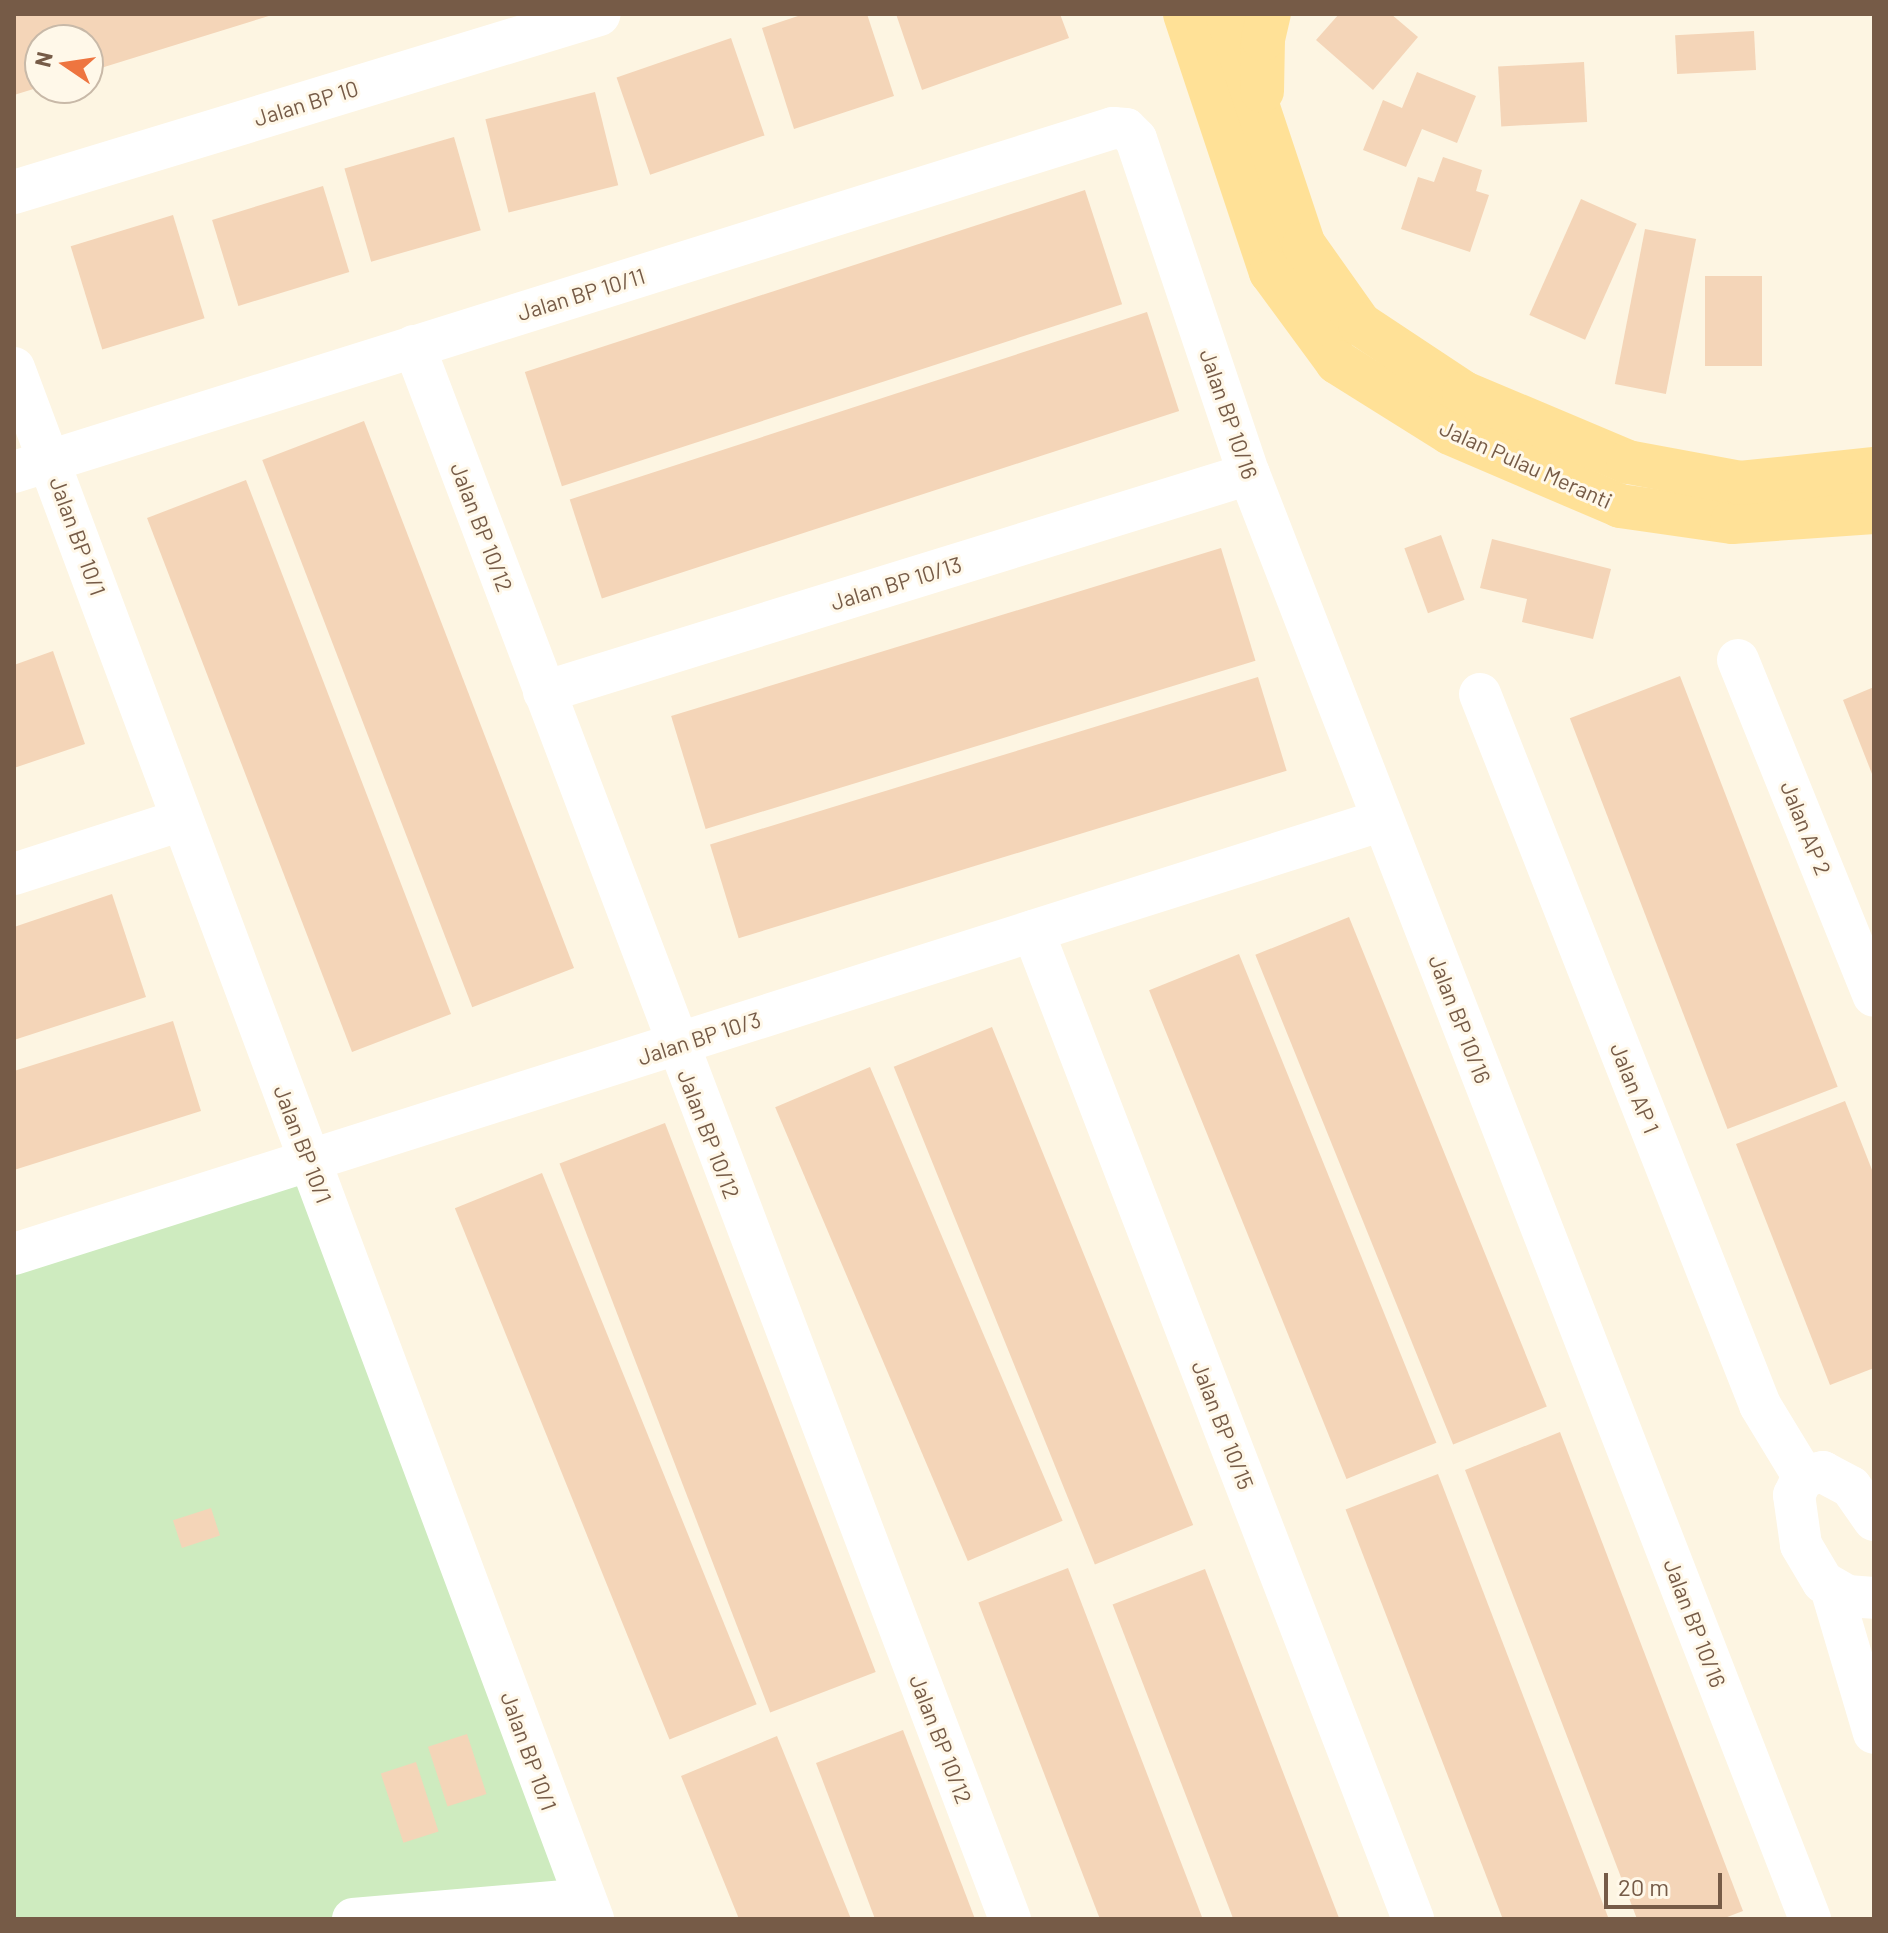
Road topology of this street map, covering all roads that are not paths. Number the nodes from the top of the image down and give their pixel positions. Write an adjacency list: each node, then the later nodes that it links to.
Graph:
1 (599, 14): 7 (street, Jalan BP 10)
2 (1185, 14): 13 (main road, Jalan Pulau Meranti)
3 (1227, 14): 5 (main road, Jalan Pulau Meranti)
4 (1269, 14): 5 (main road)
5 (1262, 122): 11 (main road, Jalan Pulau Meranti)
6 (1113, 128): 8 (street, Jalan BP 10/11); 12 (street, Jalan BP 10/16)
7 (14, 192)
8 (414, 346): 10 (street, Jalan BP 10/11); 15 (street, Jalan BP 10/12)
9 (14, 368): 10 (street, Jalan BP 10/1)
10 (32, 466): 17 (street, Jalan BP 10/1)
11 (1874, 469)
12 (1249, 474): 15 (street, Jalan BP 10/13); 18 (street, Jalan BP 10/16)
13 (1874, 512)
14 (1738, 660): 21 (street, Jalan AP 2)
15 (544, 692): 22 (street, Jalan BP 10/12)
16 (1480, 694): 25 (street, Jalan AP 1)
17 (181, 820): 19 (street); 23 (street, Jalan BP 10/1)
18 (1383, 820): 20 (street, Jalan BP 10/3); 35 (street, Jalan BP 10/16)
19 (14, 874)
20 (1033, 931): 22 (street, Jalan BP 10/3); 34 (street, Jalan BP 10/15)
21 (1874, 996)
22 (676, 1046): 23 (street, Jalan BP 10/3); 33 (street, Jalan BP 10/12)
23 (309, 1160): 24 (street, Jalan BP 10/3); 31 (street, Jalan BP 10/1)
24 (14, 1254)
25 (1803, 1476): 26 (street); 27 (street)
26 (1866, 1493)
27 (1831, 1588): 28 (street); 29 (street)
28 (1874, 1598)
29 (1860, 1637): 30 (street)
30 (1874, 1733)
31 (589, 1909): 32 (street)
32 (353, 1919)
33 (1010, 1919)
34 (1413, 1919)
35 (1810, 1919)

